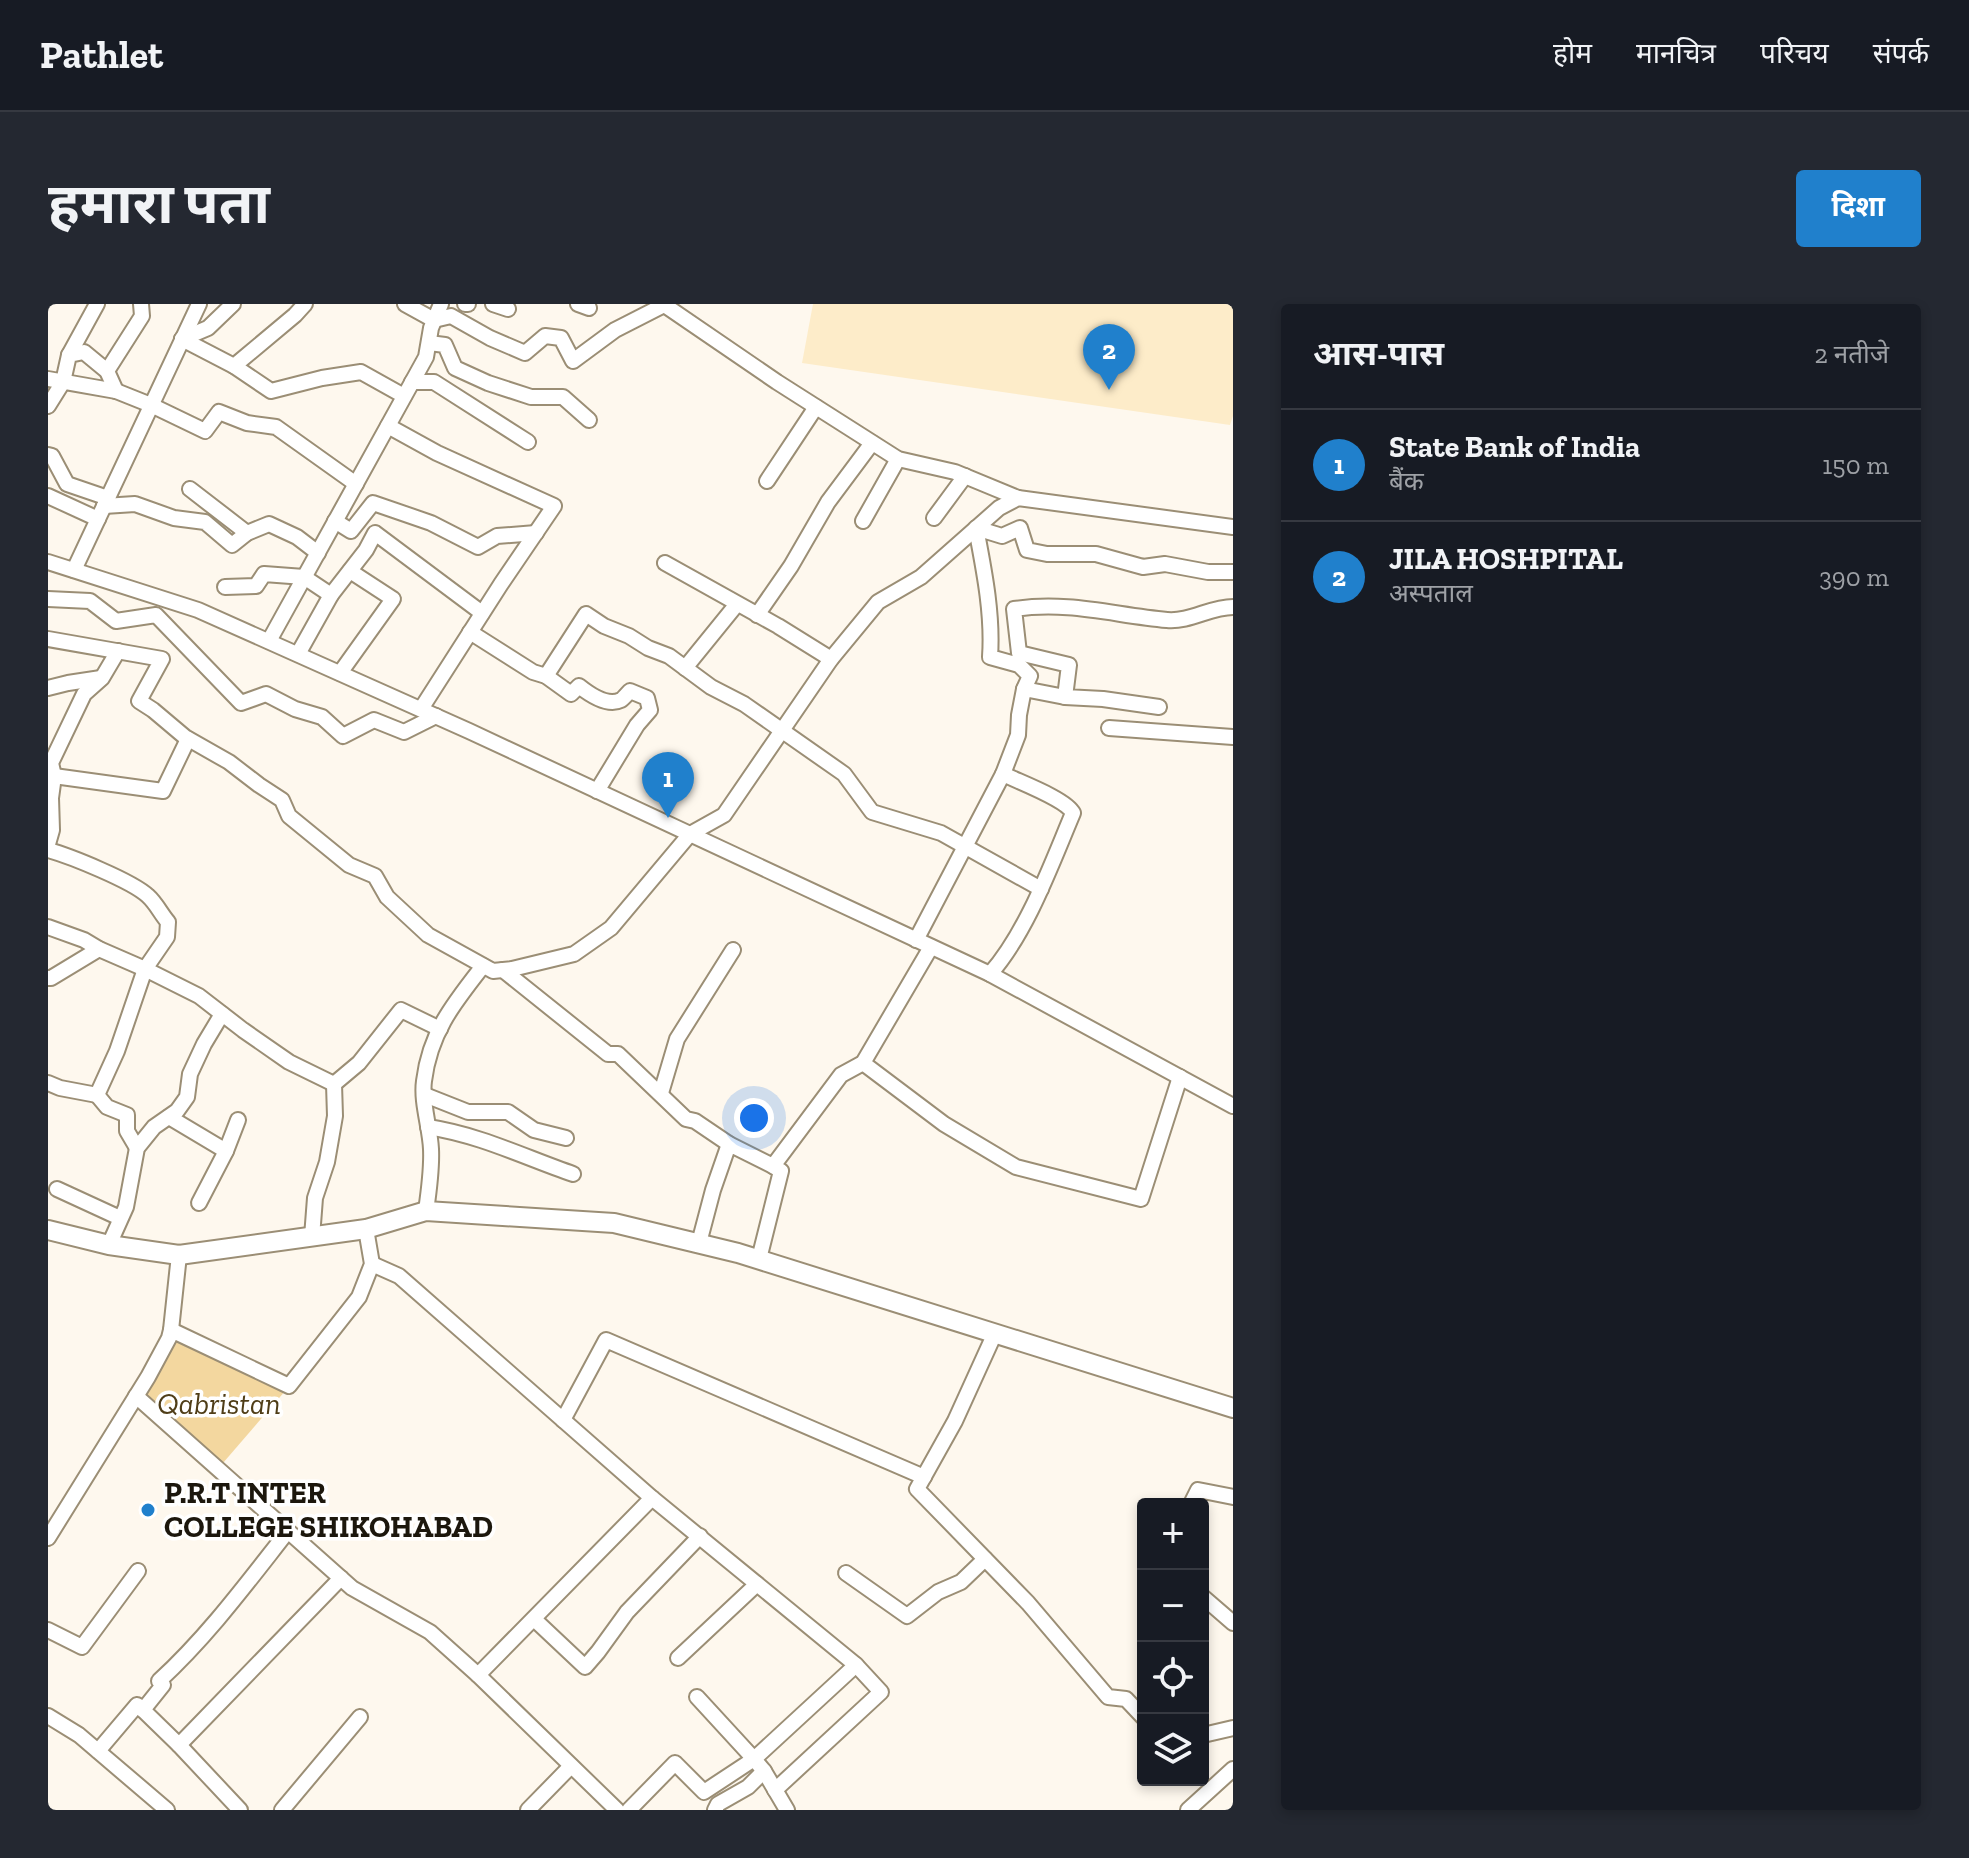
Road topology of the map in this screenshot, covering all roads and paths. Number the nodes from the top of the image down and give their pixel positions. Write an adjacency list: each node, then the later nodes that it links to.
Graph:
1 (97, 304): 14 (street)
2 (141, 304): 16 (street)
3 (199, 304): 12 (street)
4 (233, 304): 12 (street)
5 (305, 304): 15 (street)
6 (405, 304): 11 (street)
7 (441, 304): 11 (street)
8 (493, 304): 10 (street)
9 (664, 304): 11 (street); 22 (street)
10 (508, 309)
11 (434, 320): 13 (street)
12 (182, 339): 15 (street); 20 (street)
13 (429, 343): 18 (street); 23 (street)
14 (69, 355): 16 (street); 17 (street)
15 (234, 366): 18 (street)
16 (107, 371): 19 (street)
17 (56, 380): 19 (street); 21 (street)
18 (408, 389): 24 (street); 25 (street)
19 (116, 391): 20 (street)
20 (151, 405): 31 (street); 35 (street)
21 (48, 406)
22 (816, 407): 26 (street); 30 (street)
23 (589, 420)
24 (388, 426): 31 (street); 42 (street)
25 (528, 442)
26 (872, 443): 28 (street); 56 (street)
27 (48, 455): 35 (street)
28 (898, 459): 29 (street); 38 (street)
29 (965, 476): 34 (street); 36 (street)
30 (767, 481)
31 (356, 484): 37 (street)
32 (190, 489): 41 (street)
33 (48, 496): 35 (street)
34 (1018, 498): 39 (street); 40 (street)
35 (103, 508): 41 (street); 46 (street)
36 (934, 518)
37 (335, 521): 42 (street); 43 (street)
38 (863, 521)
39 (1233, 527)
40 (976, 528): 48 (street); 62 (street); 68 (street)
41 (247, 533): 43 (street)
42 (536, 533): 55 (street)
43 (318, 553): 49 (street)
44 (48, 562): 46 (street)
45 (665, 563): 53 (street)
46 (74, 570): 59 (street)
47 (350, 571): 51 (street); 55 (street); 64 (street)
48 (1233, 572)
49 (304, 577): 50 (street); 51 (street); 59 (street)
50 (225, 587)
51 (331, 595): 61 (street)
52 (48, 599): 72 (street)
53 (737, 604): 56 (street); 63 (street)
54 (1233, 607): 69 (street)
55 (482, 613): 57 (street)
56 (757, 615): 62 (street)
57 (470, 632): 65 (street); 71 (street)
58 (48, 639): 60 (street)
59 (269, 641): 61 (street)
60 (118, 651): 66 (street); 76 (street)
61 (298, 654): 64 (street)
62 (831, 659): 74 (street)
63 (685, 668): 65 (street); 74 (street)
64 (340, 673): 71 (street)
65 (546, 676): 79 (street)
66 (102, 678): 67 (street); 78 (street)
67 (48, 688)
68 (1024, 689): 69 (street); 77 (street)
69 (1065, 697): 70 (street)
70 (1159, 707)
71 (421, 709): 72 (street)
72 (436, 716): 79 (street)
73 (1109, 728): 75 (street)
74 (782, 730): 80 (street); 81 (street)
75 (1233, 737)
76 (188, 739): 78 (street); 89 (street)
77 (1003, 774): 81 (street); 83 (street)
78 (51, 784): 82 (street)
79 (597, 791): 80 (street)
80 (690, 834): 85 (street); 91 (street)
81 (964, 846): 83 (street); 85 (street)
82 (48, 847): 90 (street)
83 (1041, 889): 92 (street)
84 (48, 927): 87 (street)
85 (916, 940): 86 (street)
86 (931, 947): 92 (street); 96 (street)
87 (99, 949): 90 (street); 93 (street)
88 (733, 950): 100 (street)
89 (483, 966): 91 (street); 95 (street)
90 (145, 969): 94 (street); 101 (street)
91 (503, 970): 100 (street)
92 (990, 974): 97 (street)
93 (48, 978)
94 (222, 1014): 99 (street); 104 (street)
95 (440, 1029): 99 (street); 102 (street)
96 (863, 1063): 97 (street); 111 (street)
97 (1180, 1077): 103 (street)
98 (48, 1083): 101 (street)
99 (334, 1084): 119 (street)
100 (661, 1093): 108 (street)
101 (97, 1095): 109 (street)
102 (425, 1095): 106 (street); 107 (street)
103 (1233, 1106)
104 (169, 1117): 109 (street); 110 (street)
105 (238, 1120): 110 (street)
106 (428, 1127): 112 (street); 115 (street)
107 (566, 1138)
108 (729, 1144): 111 (street); 120 (street)
109 (137, 1148): 116 (street)
110 (226, 1151): 114 (street)
111 (773, 1166): 123 (street)
112 (573, 1174)
113 (57, 1189): 116 (street)
114 (199, 1203)
115 (426, 1211): 117 (main road); 120 (main road)
116 (120, 1218): 121 (street)
117 (366, 1229): 119 (main road); 124 (street)
118 (48, 1230): 121 (main road)
119 (312, 1237): 122 (main road)
120 (699, 1243): 123 (main road)
121 (109, 1245): 122 (main road)
122 (179, 1255): 125 (street)
123 (759, 1259): 126 (main road)
124 (372, 1264): 125 (street); 129 (street)
125 (171, 1330): 127 (street)
126 (995, 1333): 128 (main road); 130 (street)
127 (136, 1396): 134 (street); 136 (street)
128 (1233, 1408)
129 (563, 1420): 130 (street); 132 (street)
130 (924, 1477): 137 (street)
131 (1233, 1497): 133 (street)
132 (652, 1498): 135 (street); 143 (street)
133 (1194, 1498)
134 (288, 1531): 140 (street); 150 (street)
135 (700, 1536): 141 (street); 143 (street)
136 (48, 1538)
137 (985, 1559): 139 (street); 151 (street)
138 (138, 1571): 145 (street)
139 (846, 1573)
140 (341, 1578): 148 (street); 156 (street)
141 (757, 1584): 146 (street); 147 (street)
142 (1209, 1602): 144 (street)
143 (534, 1619): 148 (street)
144 (1233, 1623)
145 (48, 1630)
146 (678, 1658)
147 (856, 1665): 158 (street); 162 (street)
148 (478, 1675): 159 (street)
149 (697, 1697): 158 (street)
150 (143, 1710): 156 (street); 157 (street)
151 (1140, 1714)
152 (48, 1716): 157 (street)
153 (360, 1717): 165 (street)
154 (1233, 1728): 155 (street)
155 (1209, 1734)
156 (179, 1745): 164 (street)
157 (98, 1751): 163 (street)
158 (754, 1759): 161 (street); 168 (street)
159 (571, 1766): 166 (street); 167 (street)
160 (1233, 1769): 171 (street)
161 (764, 1771): 162 (street); 169 (street)
162 (775, 1790): 170 (street)
163 (167, 1810)
164 (240, 1810)
165 (282, 1810)
166 (528, 1810)
167 (617, 1810)
168 (629, 1810)
169 (715, 1810)
170 (787, 1810)
171 (1188, 1810)

